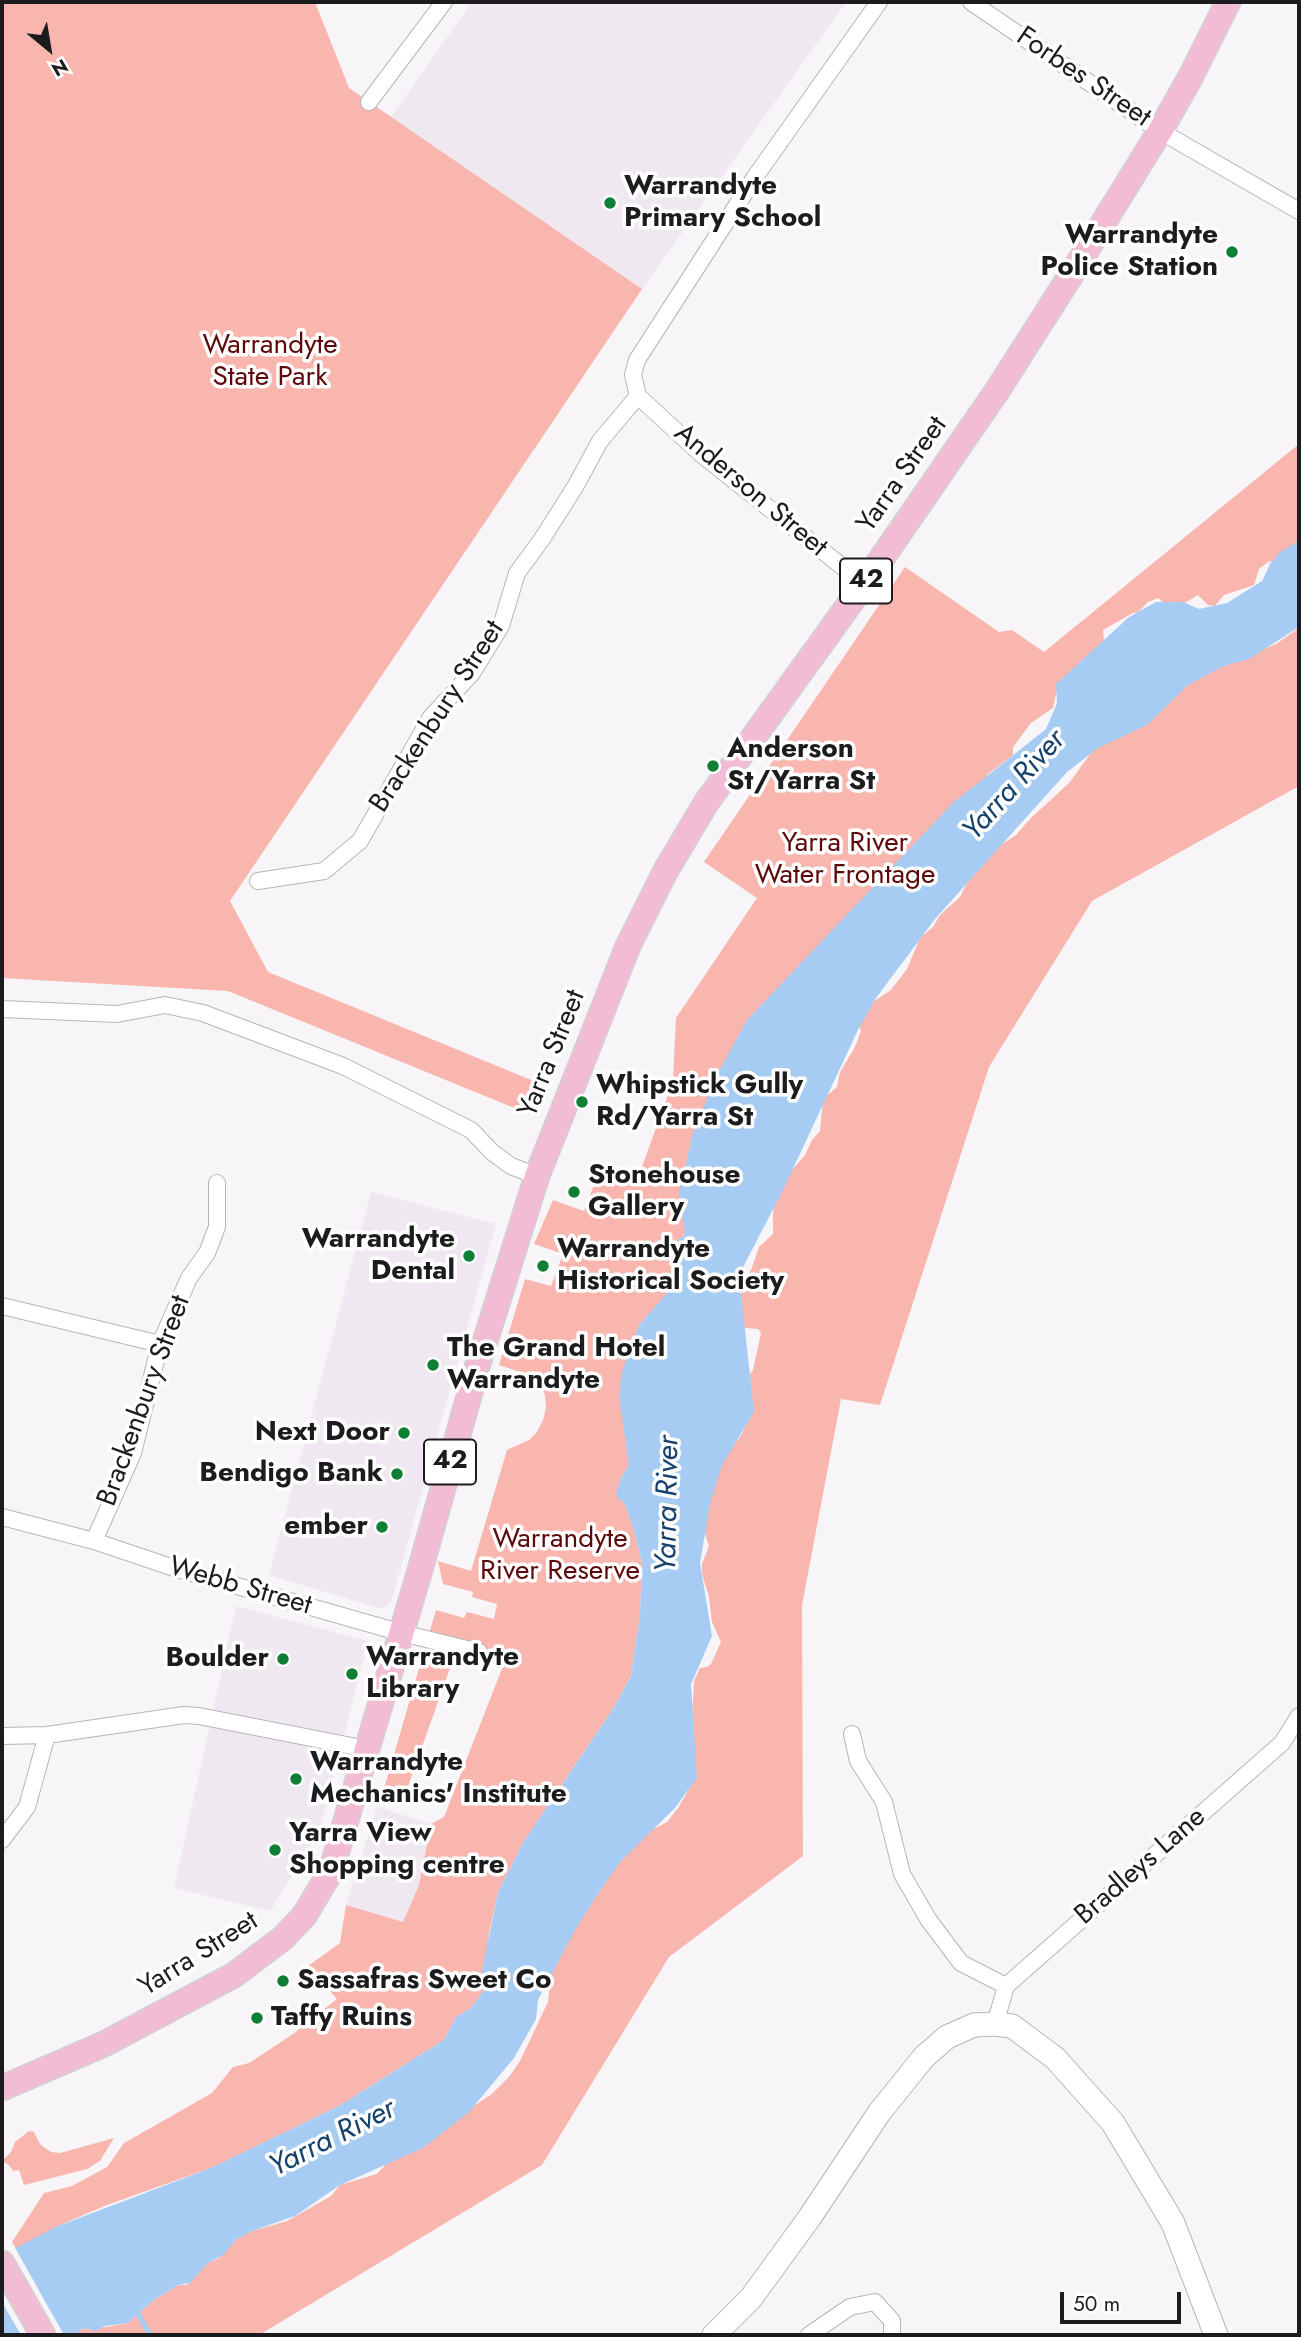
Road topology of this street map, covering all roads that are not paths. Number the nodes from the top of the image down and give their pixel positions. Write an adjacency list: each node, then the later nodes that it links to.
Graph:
1 (444, 2): 5 (street)
2 (878, 2): 8 (street)
3 (971, 2): 6 (street, Forbes Street)
4 (1228, 2): 6 (main road, Yarra Street / 42)
5 (369, 102)
6 (1160, 131): 7 (street, Forbes Street); 9 (main road, Yarra Street / 42)
7 (1299, 211)
8 (638, 396): 9 (street, Anderson Street); 10 (street, Brackenbury Street)
9 (864, 584): 12 (main road, Yarra Street / 42)
10 (258, 881)
11 (2, 1009): 12 (street)
12 (537, 1176): 18 (main road, Yarra Street / 42)
13 (217, 1183): 15 (street, Brackenbury Street)
14 (2, 1306): 15 (street)
15 (160, 1344): 17 (street, Brackenbury Street)
16 (2, 1517): 17 (street, Webb Street)
17 (94, 1541): 18 (street, Webb Street)
18 (402, 1633): 19 (street, Webb Street); 24 (main road, Yarra Street / 42)
19 (480, 1652)
20 (1299, 1716): 26 (street, Bradleys Lane)
21 (852, 1734): 26 (street)
22 (47, 1735): 23 (street); 24 (street); 25 (street)
23 (2, 1736)
24 (367, 1749): 28 (main road, Yarra Street / 42)
25 (2, 1840)
26 (1006, 1986): 27 (street)
27 (995, 2024): 31 (main road); 34 (main road)
28 (2, 2088)
29 (2, 2263): 30 (main road)
30 (43, 2335)
31 (714, 2335)
32 (808, 2335): 33 (street)
33 (892, 2335)
34 (1216, 2335)

